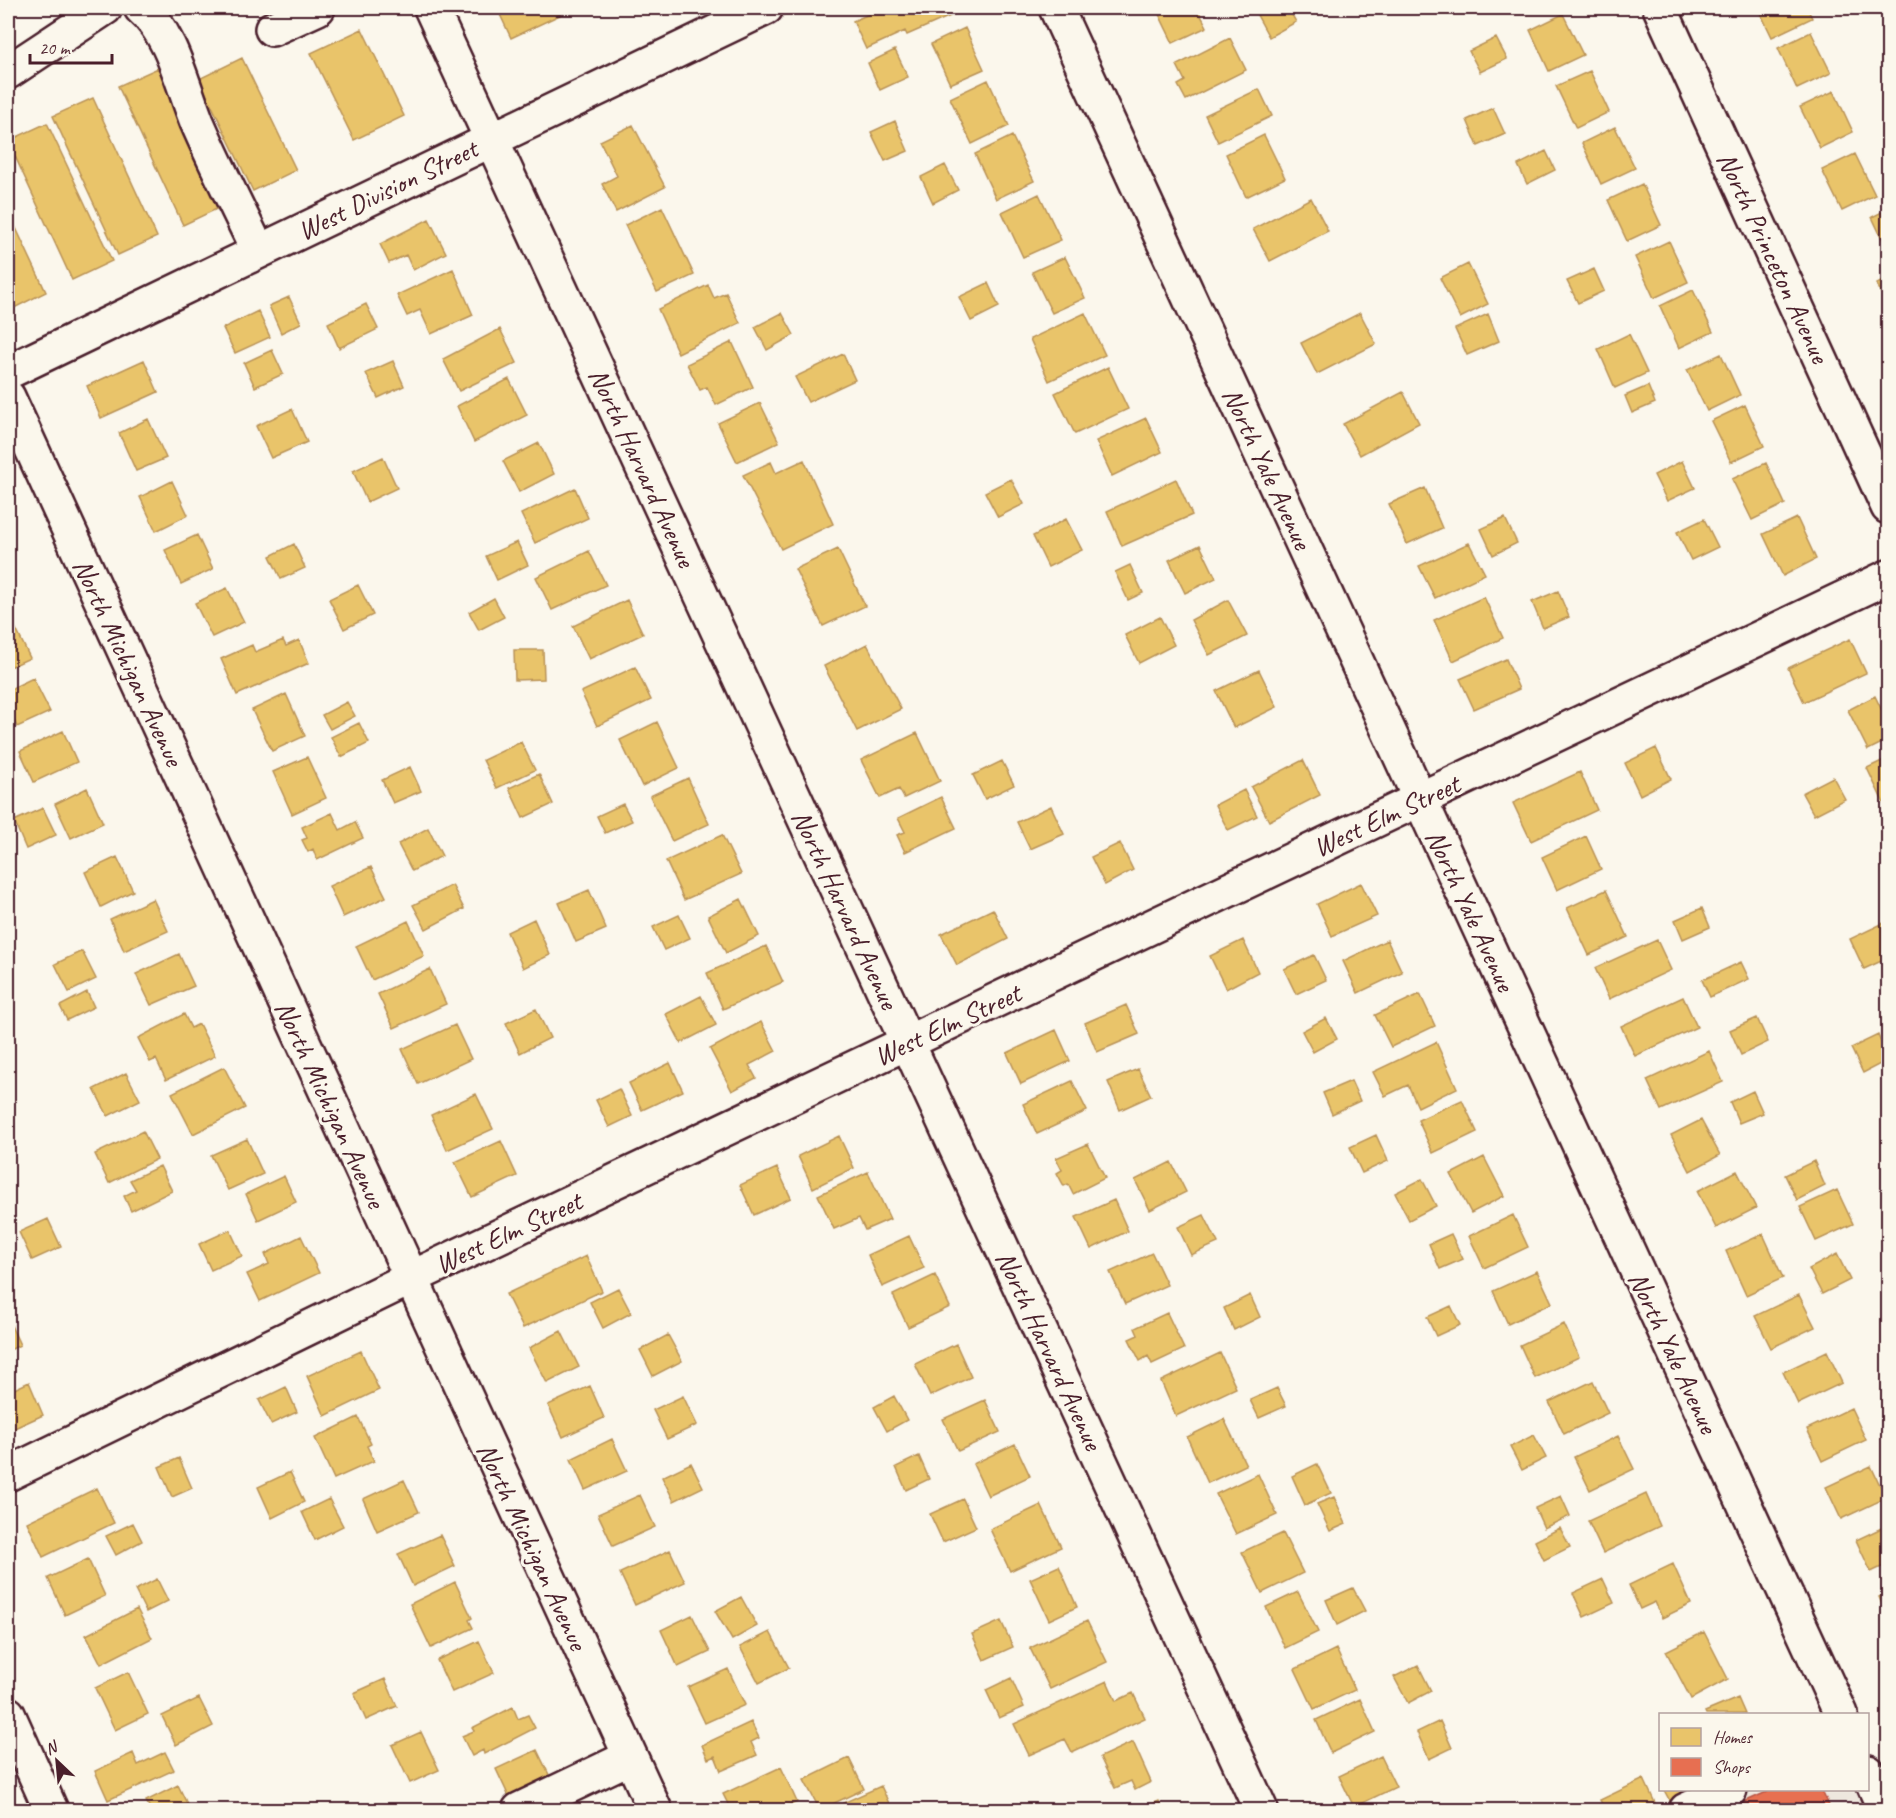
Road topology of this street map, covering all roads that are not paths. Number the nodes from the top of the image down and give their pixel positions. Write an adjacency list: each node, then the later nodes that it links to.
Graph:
1 (105, 8): 9 (street)
2 (141, 8): 11 (street)
3 (318, 8): 8 (street)
4 (431, 8): 10 (street, North Harvard Avenue)
5 (766, 8): 10 (street, West Division Street)
6 (1056, 8): 16 (street, North Yale Avenue)
7 (1660, 8): 14 (street, North Princeton Avenue)
8 (272, 29)
9 (8, 72)
10 (492, 139): 11 (street, West Division Street); 17 (street, North Harvard Avenue)
11 (258, 251): 12 (street, West Division Street)
12 (8, 372)
13 (8, 398): 18 (street, North Michigan Avenue)
14 (1888, 507)
15 (1888, 577): 16 (street, West Elm Street)
16 (1420, 799): 17 (street, West Elm Street); 20 (street, North Yale Avenue)
17 (908, 1042): 18 (street, West Elm Street); 28 (street, North Harvard Avenue)
18 (411, 1278): 19 (street, West Elm Street); 22 (street, North Michigan Avenue)
19 (8, 1474)
20 (1841, 1713)
21 (8, 1714): 25 (street)
22 (630, 1757): 26 (street); 27 (street, North Michigan Avenue)
23 (1869, 1774): 30 (street)
24 (1728, 1791): 29 (street)
25 (51, 1810)
26 (519, 1810)
27 (654, 1810)
28 (1261, 1810)
29 (1686, 1810)
30 (1885, 1810)

